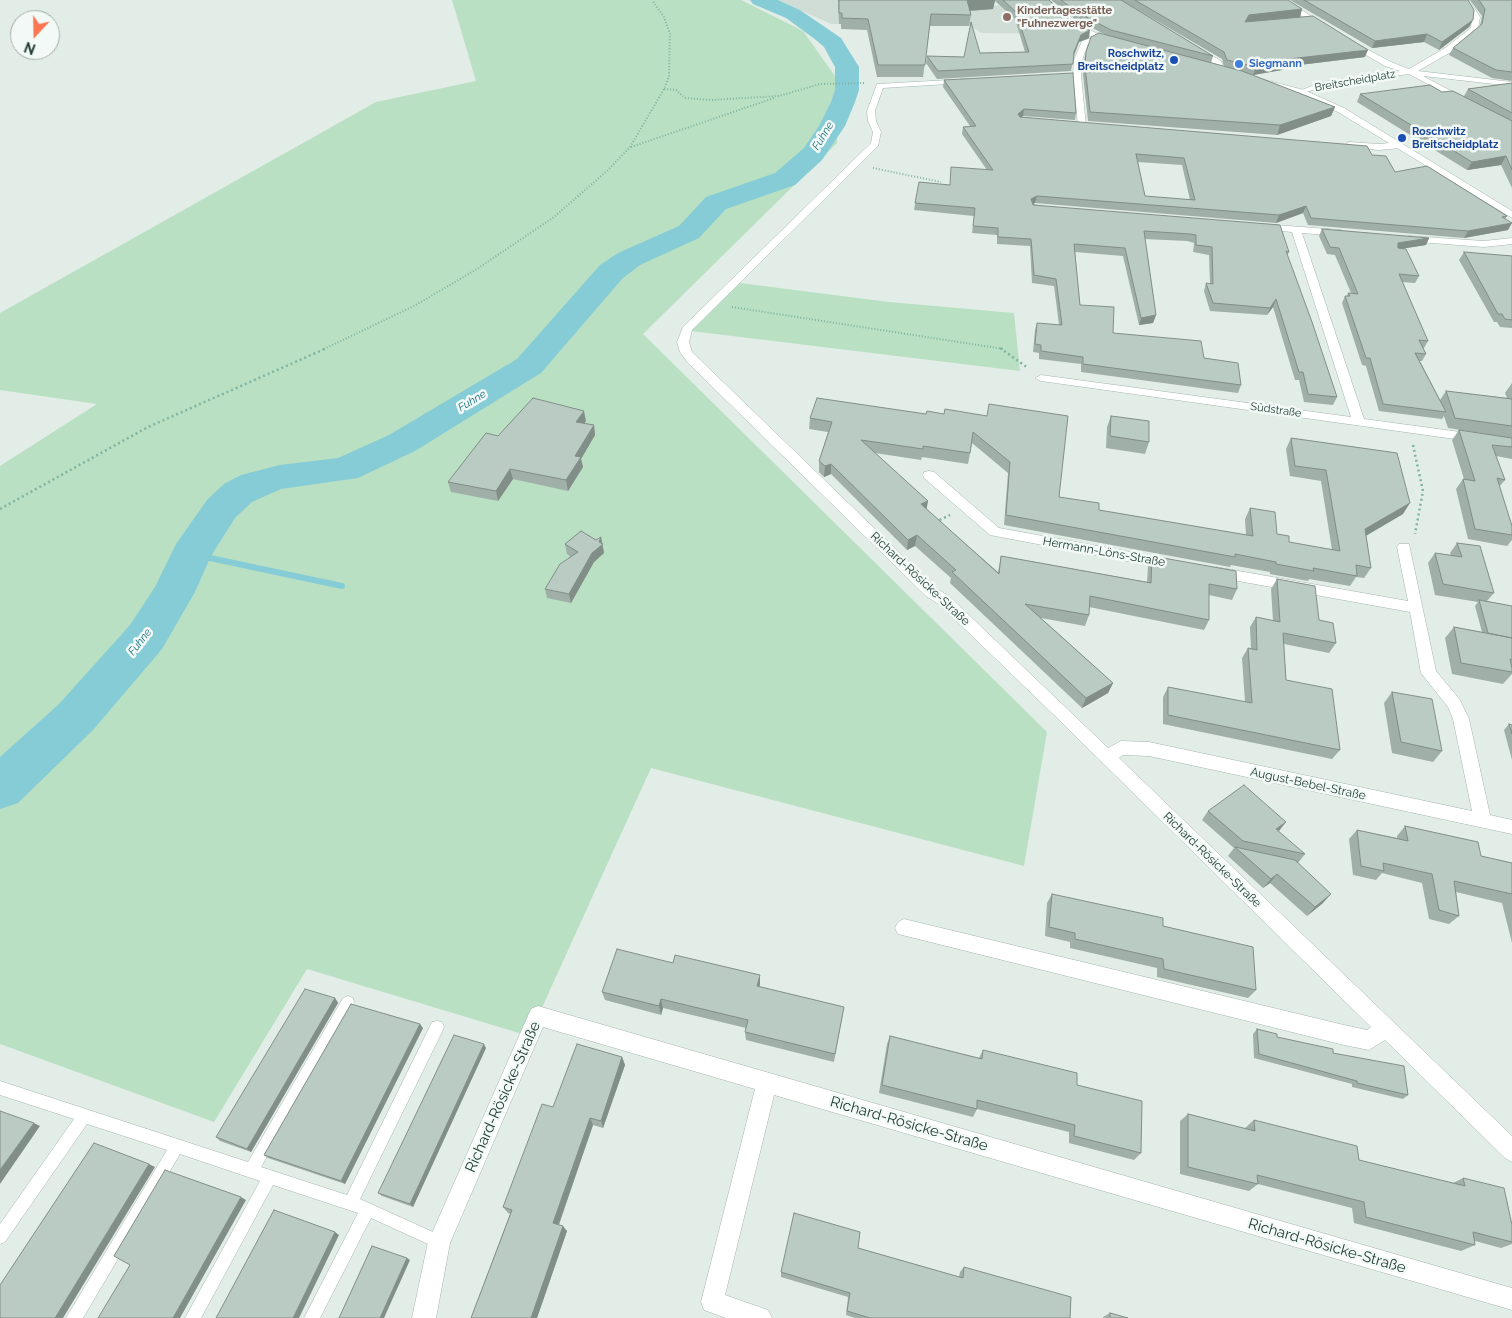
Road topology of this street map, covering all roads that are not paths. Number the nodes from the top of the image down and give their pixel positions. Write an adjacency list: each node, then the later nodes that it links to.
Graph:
1 (1045, 0): 7 (street)
2 (1281, 0): 4 (street)
3 (1466, 0): 12 (street)
4 (1312, 19): 5 (street); 6 (street)
5 (1293, 21)
6 (1328, 29)
7 (1098, 38): 10 (street); 14 (street)
8 (1345, 39): 12 (street)
9 (1187, 44): 11 (street)
10 (1118, 45)
11 (1225, 72)
12 (1410, 72): 17 (street); 18 (street, Breitscheidplatz); 19 (street)
13 (1068, 74): 14 (street)
14 (1077, 75): 21 (street)
15 (1252, 79): 18 (street)
16 (978, 80): 39 (street, Richard-Rösicke-Straße)
17 (1512, 84)
18 (1301, 92): 24 (street)
19 (1470, 105)
20 (1072, 125): 21 (street)
21 (1082, 126): 22 (street)
22 (1092, 126)
23 (1334, 144): 24 (street)
24 (1400, 145): 25 (street)
25 (1512, 215)
26 (1248, 226): 27 (street)
27 (1296, 230): 28 (street); 32 (street)
28 (1352, 234)
29 (1400, 238): 30 (street)
30 (1512, 241)
31 (1041, 378): 32 (street, Südstraße)
32 (1358, 420): 33 (street, Südstraße)
33 (1512, 443)
34 (929, 475): 36 (street, Hermann-Löns-Straße)
35 (1404, 547): 38 (street)
36 (1181, 566)
37 (1200, 570): 38 (street)
38 (1416, 608): 40 (street)
39 (1106, 757): 40 (street, August-Bebel-Straße); 45 (street, Richard-Rösicke-Straße)
40 (1483, 821): 41 (street, August-Bebel-Straße)
41 (1512, 828)
42 (904, 928): 45 (street)
43 (348, 1002): 51 (lane)
44 (437, 1027): 53 (lane)
45 (1385, 1028): 50 (street, Richard-Rösicke-Straße)
46 (767, 1083): 56 (street, Richard-Rösicke-Straße); 57 (street, Richard-Rösicke-Straße); 62 (street)
47 (0, 1088): 48 (lane)
48 (84, 1116): 49 (lane); 55 (lane)
49 (177, 1146): 51 (lane); 58 (lane)
50 (1512, 1151)
51 (251, 1171): 52 (lane)
52 (270, 1177): 53 (lane); 59 (lane)
53 (351, 1204): 54 (lane)
54 (368, 1209): 56 (lane); 60 (lane)
55 (0, 1237)
56 (439, 1242): 61 (street, Richard-Rösicke-Straße)
57 (1512, 1299)
58 (74, 1318)
59 (193, 1318)
60 (312, 1318)
61 (424, 1318)
62 (760, 1318)

